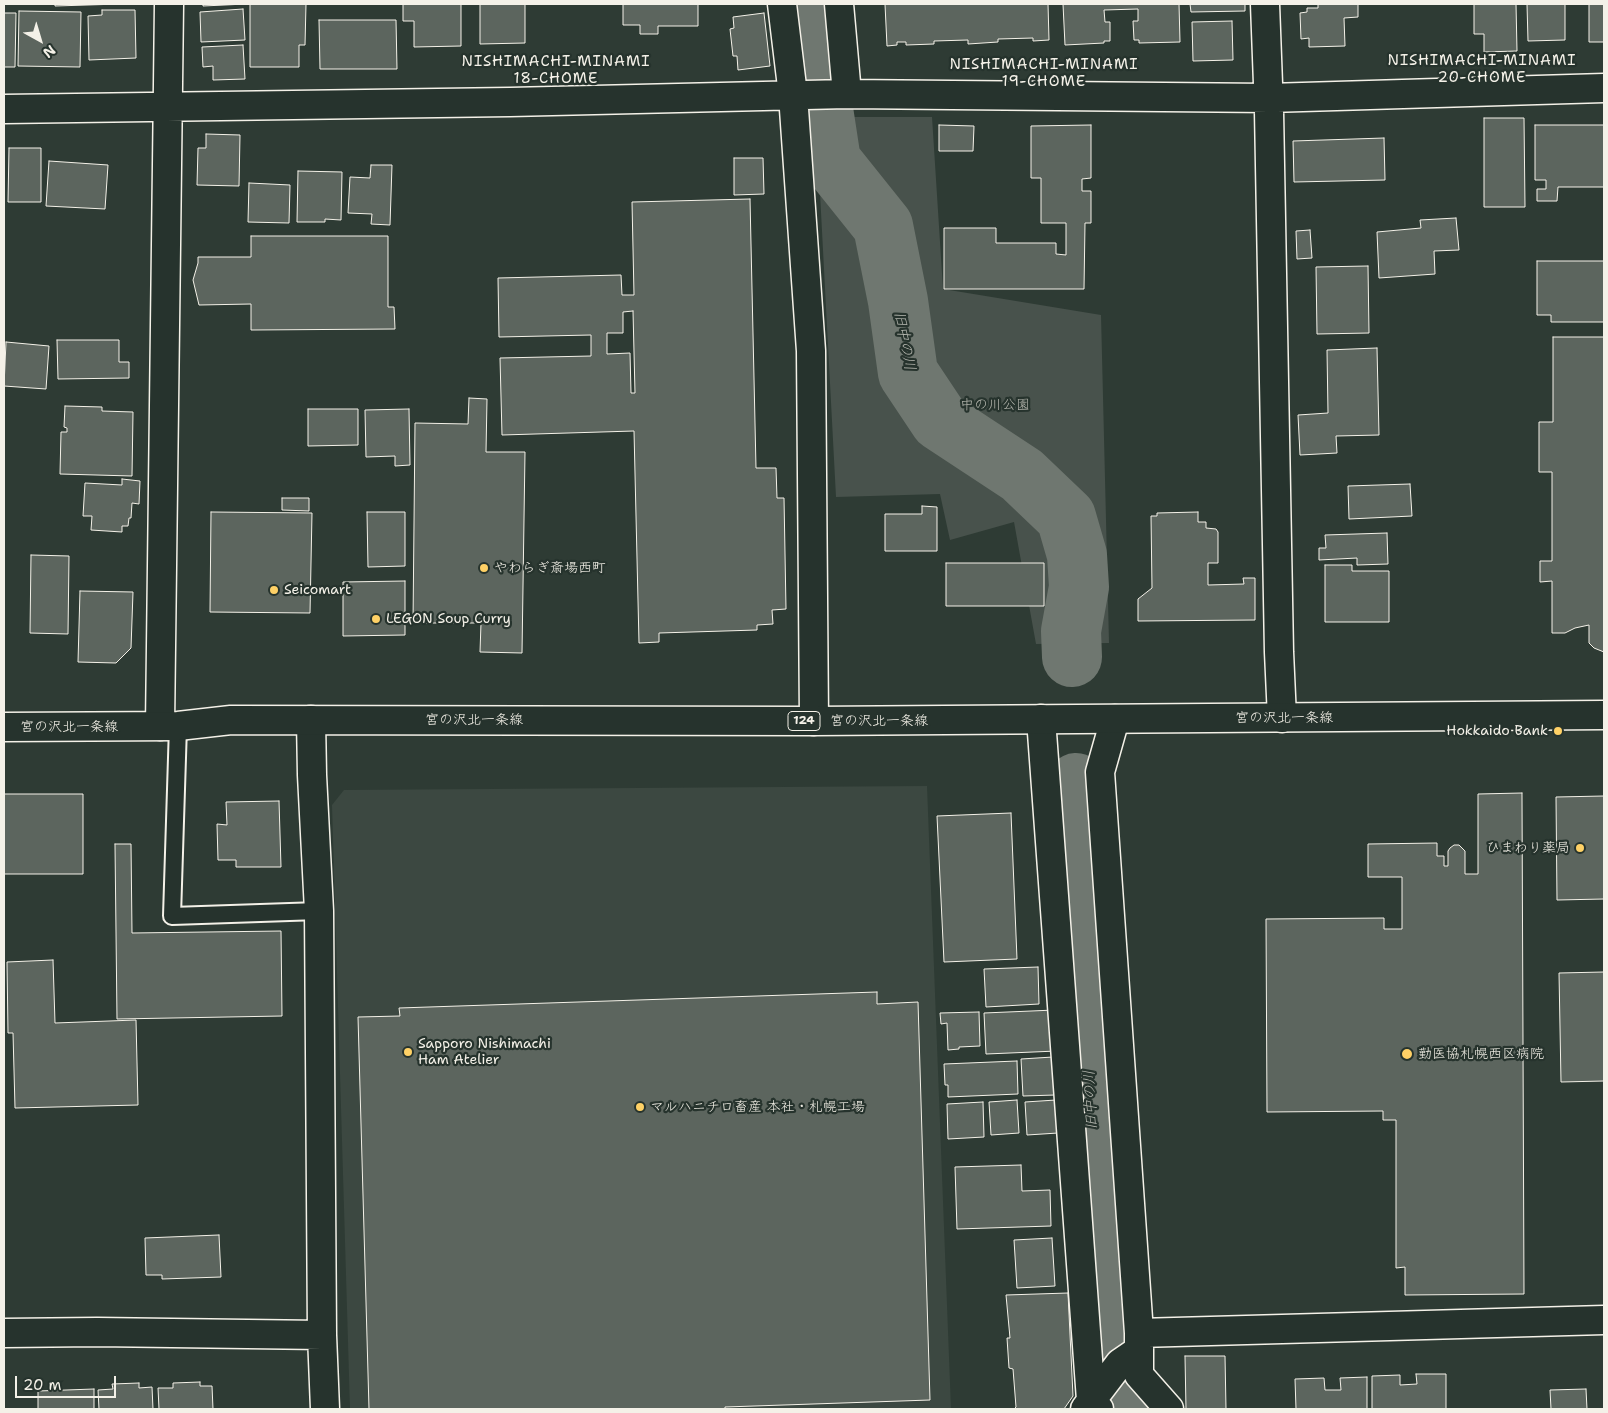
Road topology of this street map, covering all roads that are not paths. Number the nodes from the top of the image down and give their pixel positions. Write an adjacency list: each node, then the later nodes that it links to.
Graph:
1 (169, 4): 9 (street)
2 (782, 4): 7 (street)
3 (838, 4): 6 (street)
4 (1265, 4): 8 (street)
5 (1604, 88): 8 (street)
6 (848, 94): 7 (street); 8 (street)
7 (793, 95): 9 (street); 16 (street)
8 (1268, 98): 12 (street)
9 (167, 107): 10 (street); 17 (street)
10 (4, 109)
11 (1604, 715): 12 (street, 宮の沢北一条線 / 124)
12 (1282, 718): 14 (street, 宮の沢北一条線 / 124)
13 (1041, 719): 14 (street, 宮の沢北一条線 / 124); 16 (street, 宮の沢北一条線 / 124); 24 (street)
14 (1115, 719): 23 (street)
15 (311, 720): 16 (street, 宮の沢北一条線 / 124); 17 (street, 宮の沢北一条線 / 124); 19 (street)
16 (814, 721)
17 (169, 726): 18 (street, 宮の沢北一条線 / 124); 19 (lane)
18 (4, 727)
19 (319, 911): 22 (street)
20 (1604, 1320): 23 (street)
21 (4, 1333): 22 (street)
22 (322, 1335): 25 (street)
23 (1133, 1349): 24 (street); 26 (street)
24 (1094, 1402)
25 (325, 1409)
26 (1169, 1409)

